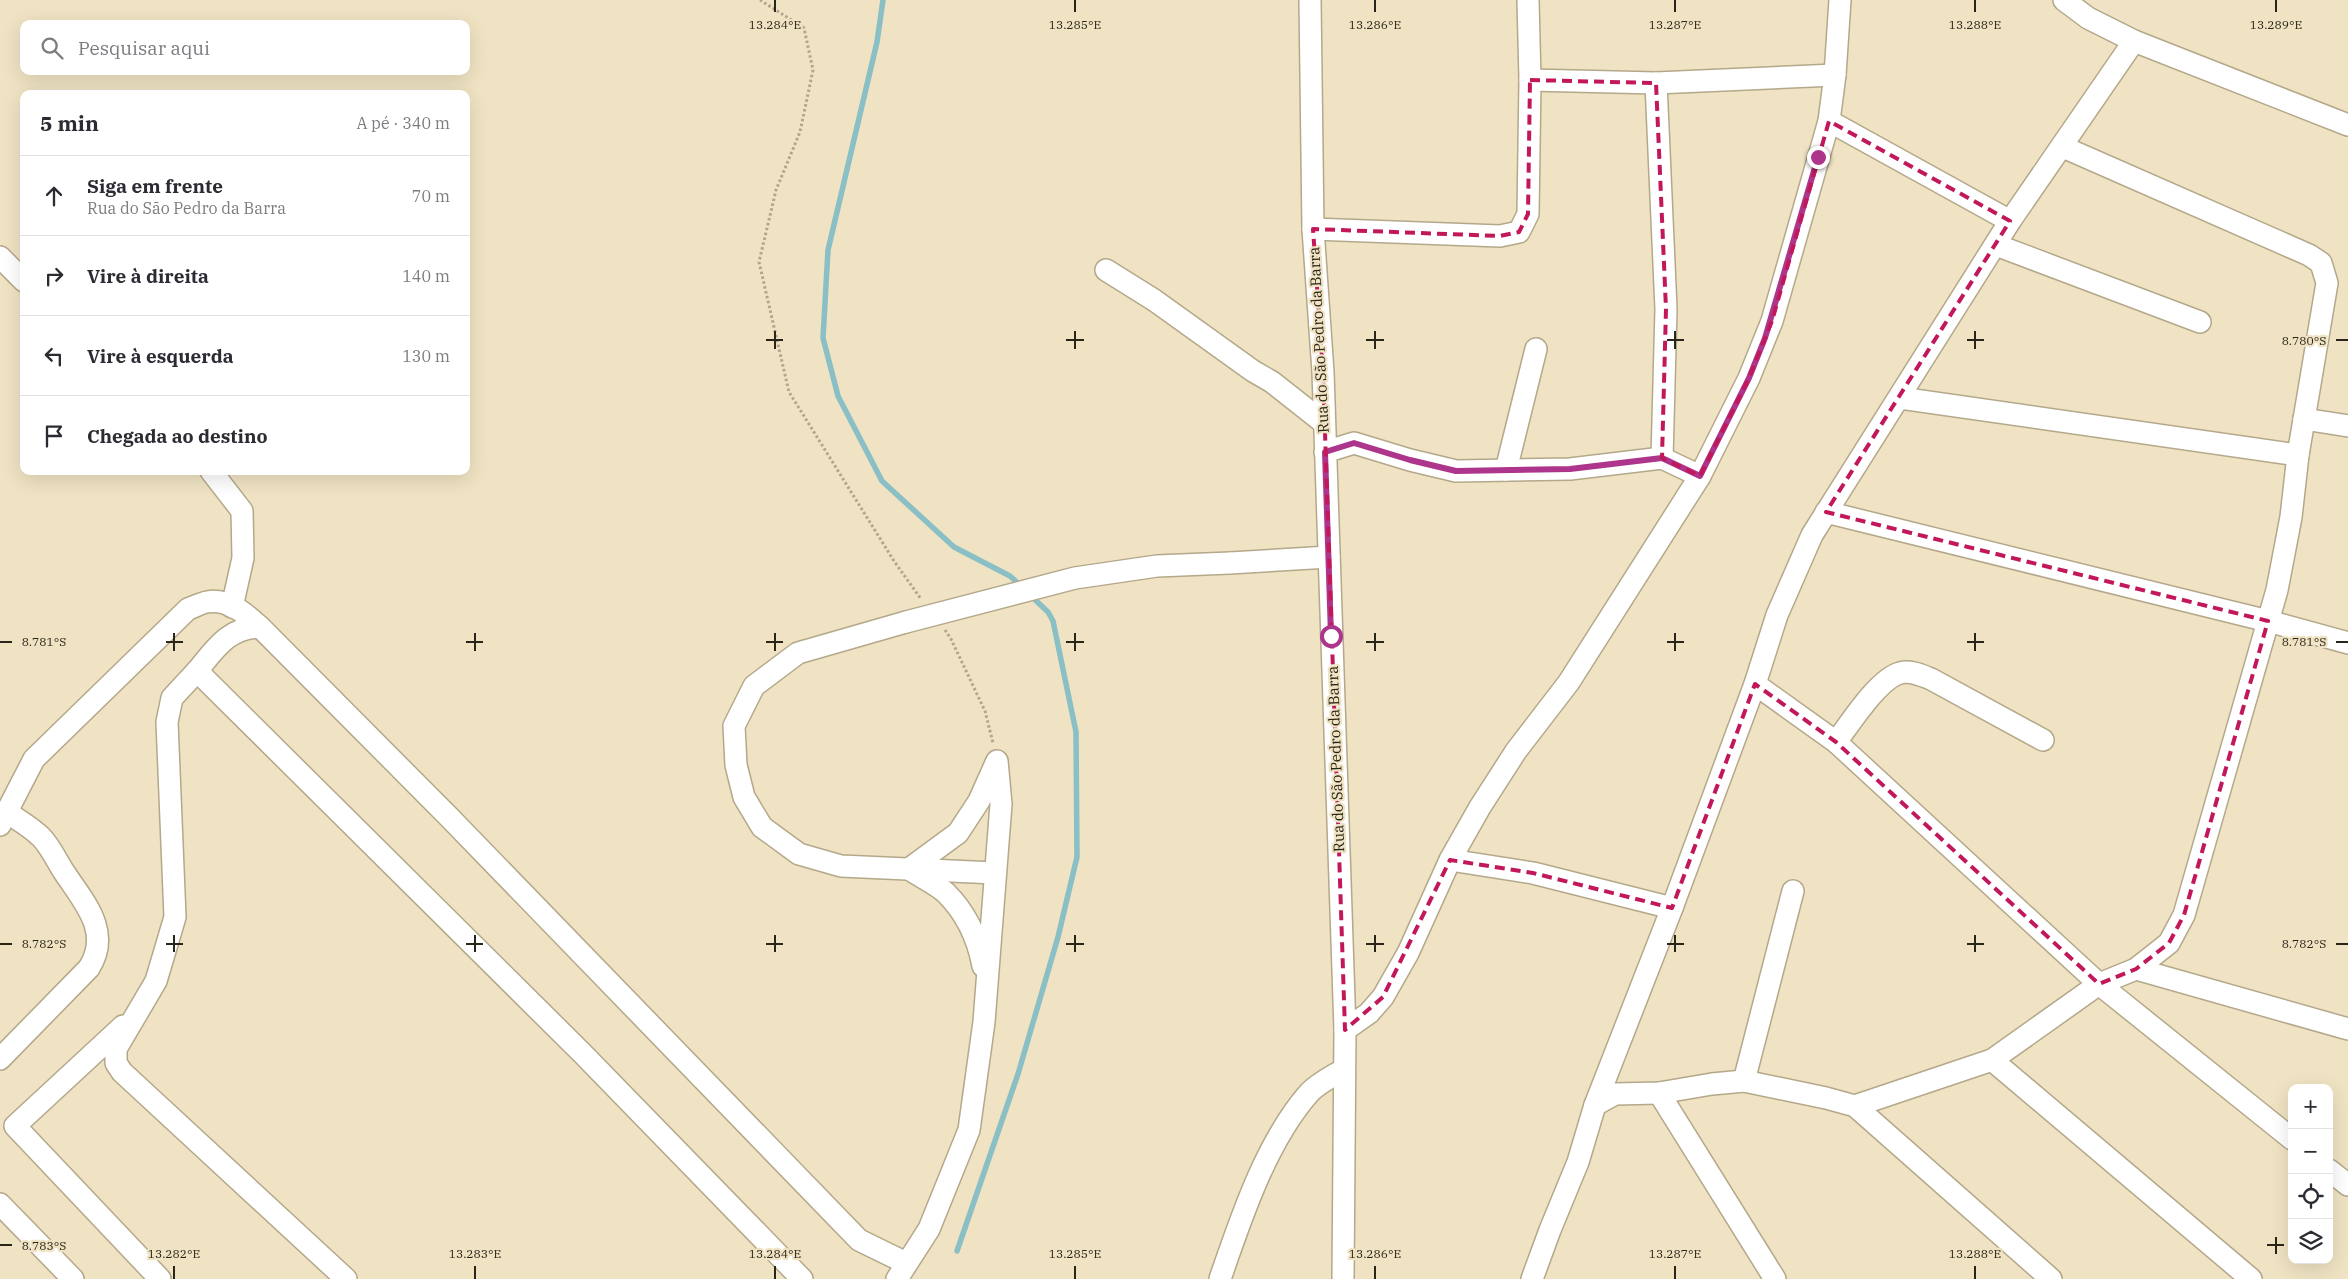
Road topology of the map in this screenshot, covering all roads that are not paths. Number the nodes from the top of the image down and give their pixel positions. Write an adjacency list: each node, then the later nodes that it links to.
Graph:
1 (1310, 0): 13 (street, Rua do São Pedro da Barra)
2 (1528, 0): 7 (street)
3 (1840, 0): 6 (street)
4 (2064, 0): 5 (street)
5 (2134, 41): 10 (street); 11 (street)
6 (1835, 75): 8 (street); 9 (street)
7 (1530, 80): 8 (street); 13 (street)
8 (1656, 82): 26 (street)
9 (1829, 121): 12 (street); 29 (street)
10 (2348, 125)
11 (2063, 147): 12 (street); 21 (street)
12 (2010, 221): 14 (street)
13 (1313, 229): 22 (street, Rua do São Pedro da Barra)
14 (1996, 245): 18 (street); 20 (street)
15 (0, 257): 17 (street)
16 (1106, 270): 22 (street)
17 (20, 277)
18 (2200, 322)
19 (1536, 349): 27 (street)
20 (1900, 398): 25 (street); 30 (street)
21 (2304, 419): 23 (street); 25 (street)
22 (1324, 423): 24 (street, Rua do São Pedro da Barra)
23 (2348, 426)
24 (1325, 452): 27 (street); 31 (street, Rua do São Pedro da Barra)
25 (2298, 455): 33 (street)
26 (1662, 458): 27 (street); 29 (street)
27 (1506, 470)
28 (214, 475): 32 (street)
29 (1700, 476): 41 (street)
30 (1826, 512): 33 (street); 37 (street)
31 (1329, 557): 42 (street, bridge); 51 (street, Rua do São Pedro da Barra)
32 (232, 607): 34 (street); 40 (street)
33 (2268, 621): 35 (street); 46 (street)
34 (260, 627): 36 (street); 63 (street)
35 (2348, 644)
36 (197, 671): 49 (street); 67 (street)
37 (1755, 684): 39 (street); 45 (street)
38 (2043, 740): 39 (street)
39 (1836, 742): 48 (street)
40 (3, 818): 52 (street)
41 (1450, 860): 45 (street); 51 (street)
42 (909, 869): 43 (street); 43 (street); 47 (street)
43 (995, 873): 47 (street)
44 (1793, 891): 55 (street)
45 (1672, 908): 57 (street)
46 (2136, 969): 48 (street); 50 (street)
47 (987, 984): 63 (street)
48 (2099, 984): 53 (street); 59 (street)
49 (138, 1012): 65 (street); 66 (street)
50 (2348, 1029)
51 (1345, 1030): 54 (street, Rua do São Pedro da Barra)
52 (0, 1059)
53 (1992, 1060): 58 (street); 73 (street)
54 (1344, 1069): 68 (street); 69 (street, Rua do São Pedro da Barra)
55 (1744, 1081): 56 (street); 58 (street)
56 (1659, 1093): 57 (street); 71 (street)
57 (1595, 1105): 70 (street)
58 (1855, 1106): 72 (street)
59 (2288, 1136)
60 (2333, 1173): 61 (street)
61 (2348, 1185)
62 (0, 1204): 64 (street)
63 (901, 1271)
64 (73, 1279)
65 (160, 1279)
66 (346, 1279)
67 (802, 1279)
68 (1220, 1279)
69 (1343, 1279)
70 (1532, 1279)
71 (1775, 1279)
72 (2051, 1279)
73 (2251, 1279)

